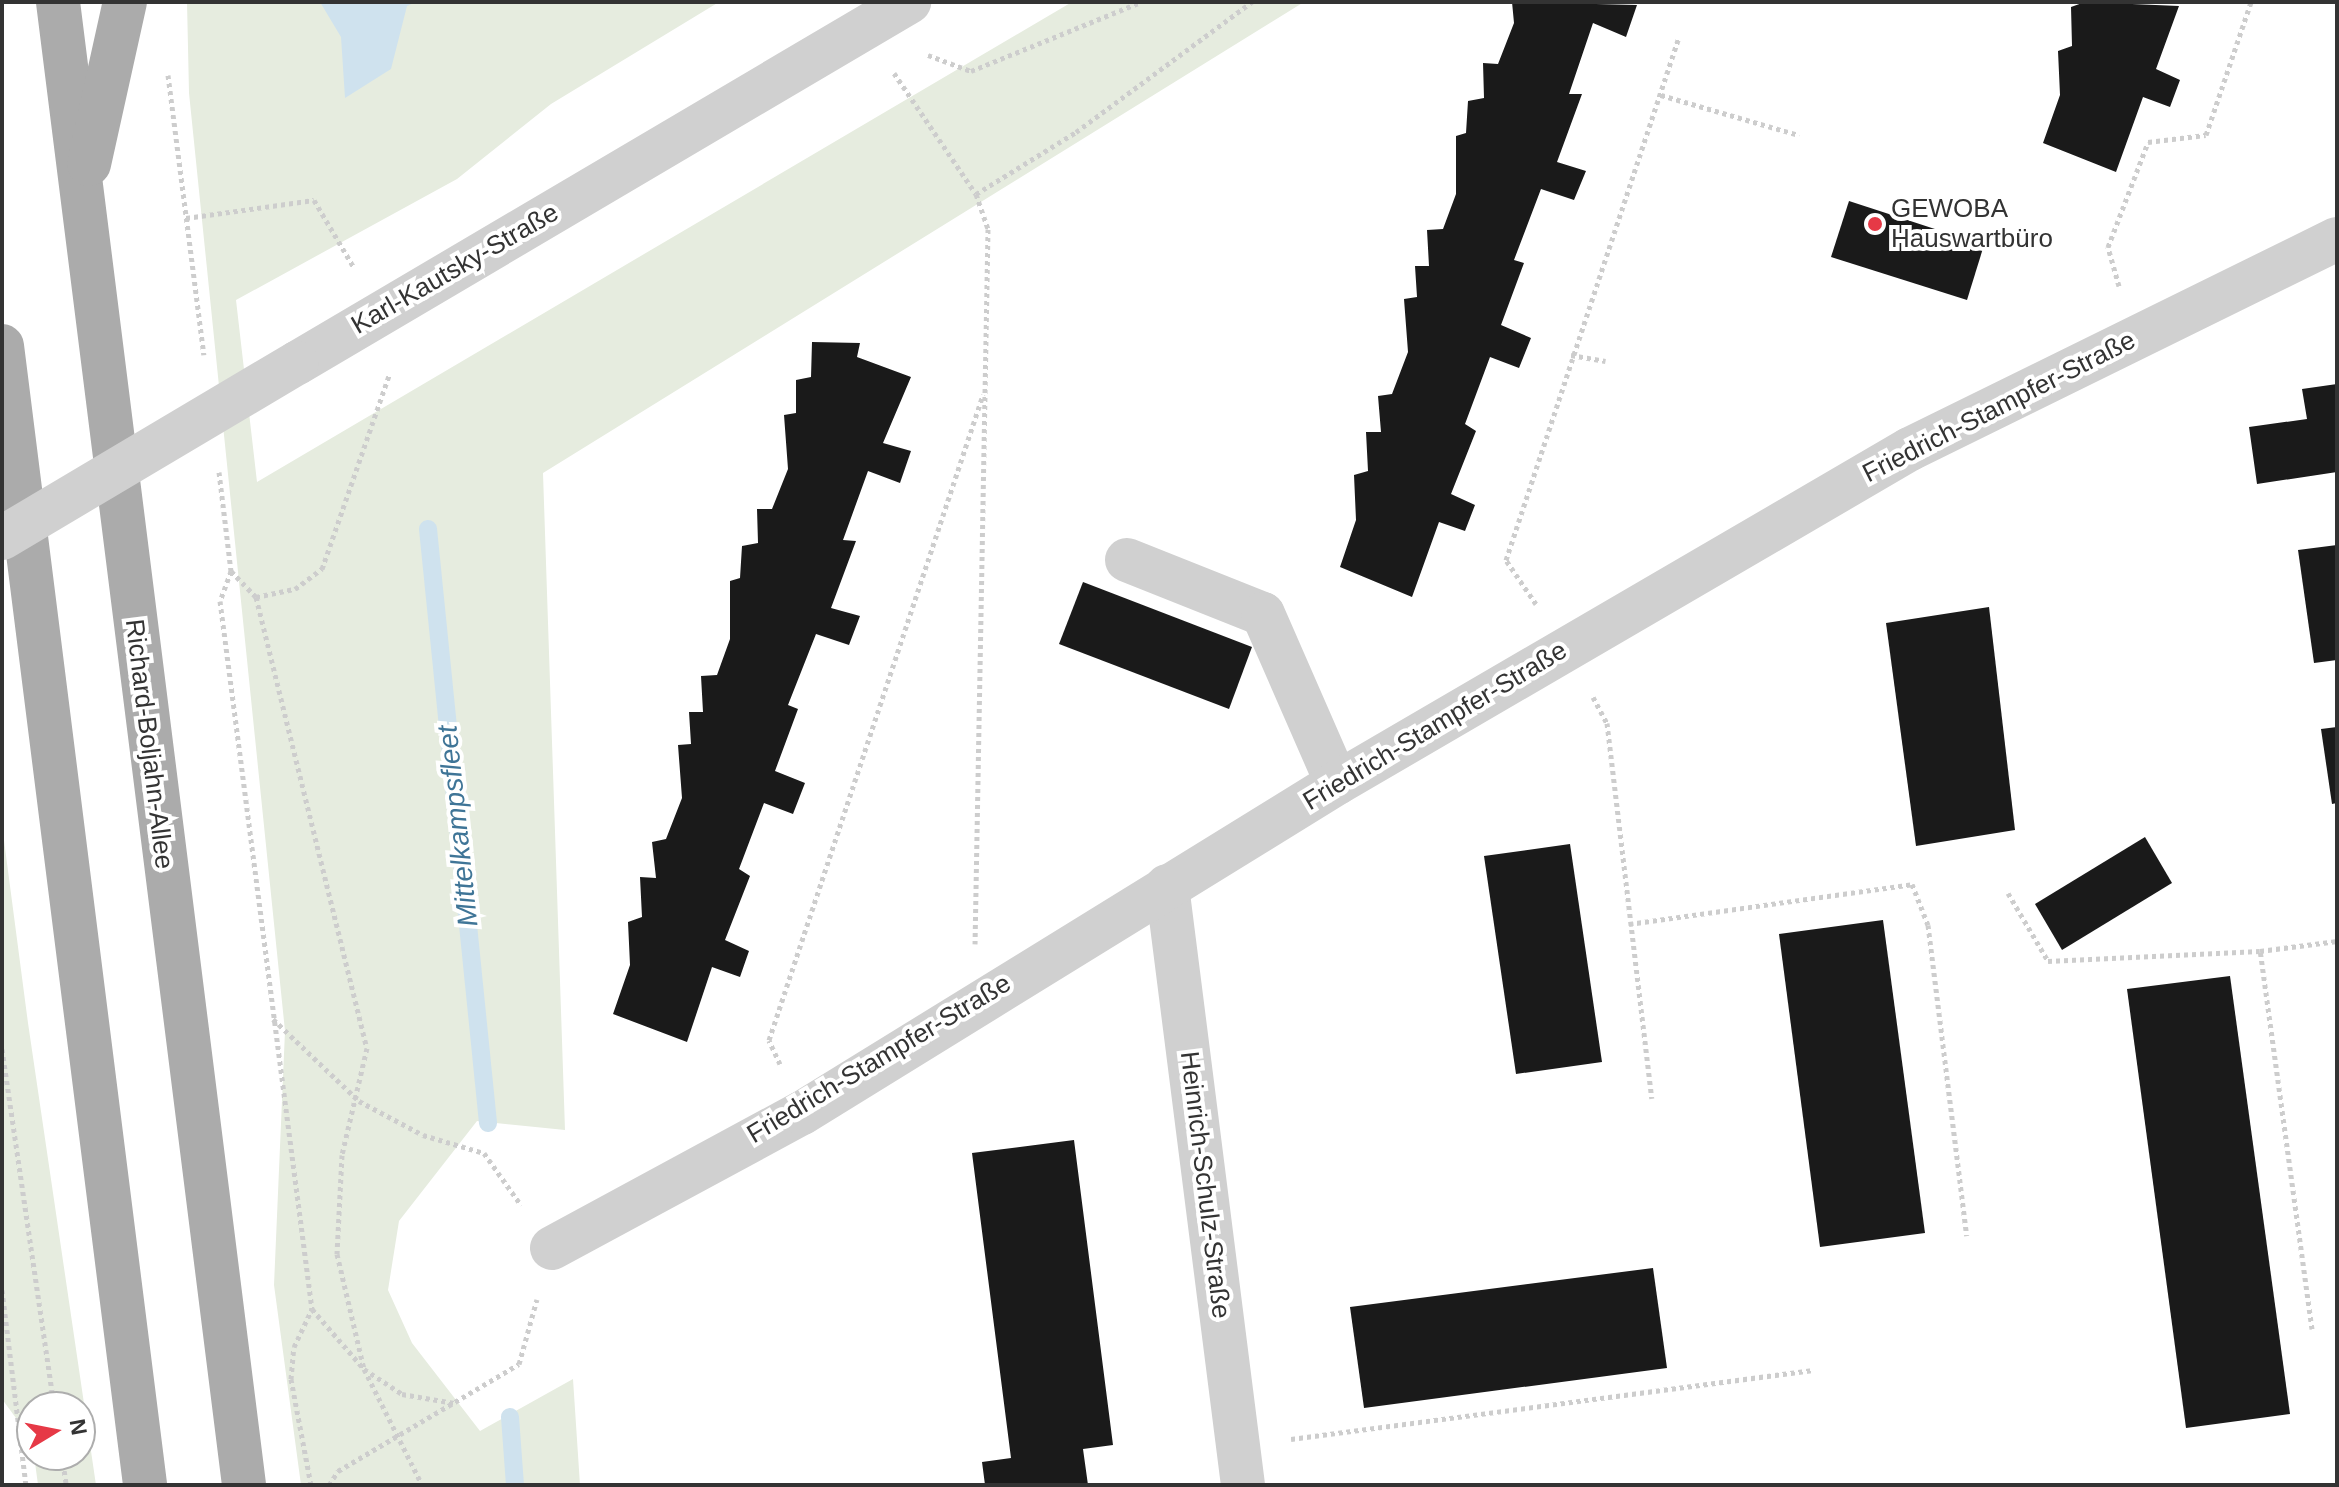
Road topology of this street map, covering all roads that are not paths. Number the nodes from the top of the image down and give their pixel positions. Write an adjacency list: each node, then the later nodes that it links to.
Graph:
1 (58, 2): 4 (main road, Richard-Boljahn-Allee)
2 (125, 2): 4 (main road)
3 (909, 2): 8 (street, Karl-Kautsky-Straße, bridge)
4 (82, 194): 15 (main road, Richard-Boljahn-Allee)
5 (2337, 239): 10 (street, Friedrich-Stampfer-Straße)
6 (2, 346): 7 (main road)
7 (6, 413): 14 (main road)
8 (2, 538)
9 (1127, 560): 10 (street)
10 (1337, 783): 11 (street, Friedrich-Stampfer-Straße)
11 (1167, 886): 12 (street, Friedrich-Stampfer-Straße); 13 (street, Heinrich-Schulz-Straße)
12 (552, 1248)
13 (1241, 1465)
14 (145, 1485)
15 (244, 1485)

